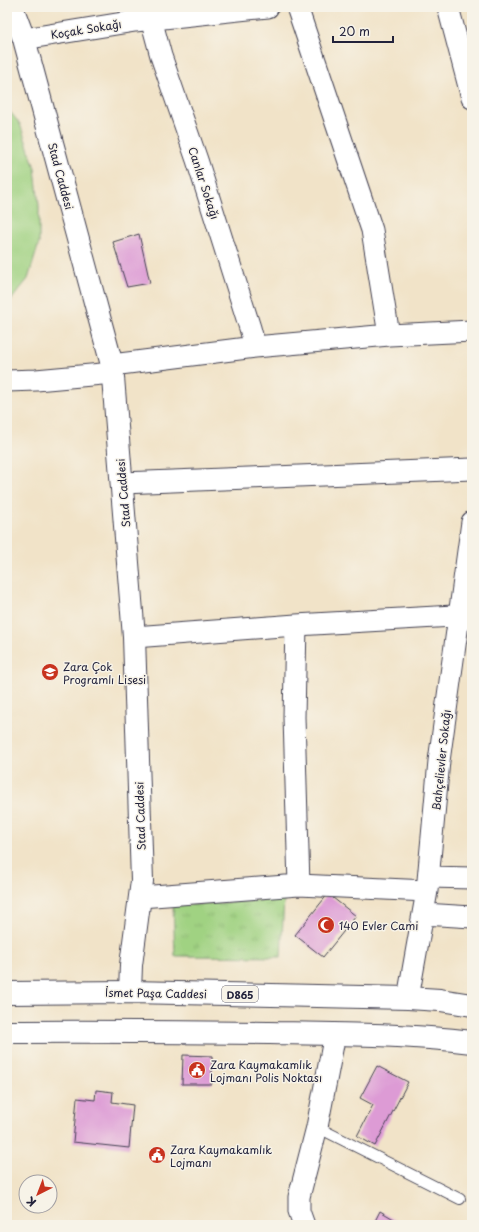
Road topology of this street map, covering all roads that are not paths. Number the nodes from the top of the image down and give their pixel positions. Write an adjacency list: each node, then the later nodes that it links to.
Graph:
1 (12, 7): 7 (main road, Stad Caddesi)
2 (268, 7): 5 (street, Koçak Sokağı)
3 (297, 7): 10 (street)
4 (448, 7): 8 (street)
5 (216, 10): 6 (street, Koçak Sokağı)
6 (152, 19): 7 (street, Koçak Sokağı); 11 (street, Canlar Sokağı)
7 (15, 40): 12 (main road, Stad Caddesi)
8 (472, 98)
9 (472, 331): 10 (street)
10 (389, 336): 11 (street)
11 (255, 347): 12 (street)
12 (113, 369): 13 (street); 15 (main road, Stad Caddesi)
13 (7, 381)
14 (472, 469): 15 (street)
15 (122, 483): 19 (main road, Stad Caddesi)
16 (472, 522): 17 (street, Bahçelievler Sokağı)
17 (465, 616): 18 (street); 21 (street, Bahçelievler Sokağı)
18 (296, 625): 19 (street); 22 (street)
19 (134, 637): 23 (main road, Stad Caddesi)
20 (472, 878): 21 (street)
21 (428, 884): 22 (street); 24 (street, Bahçelievler Sokağı)
22 (299, 885): 23 (street)
23 (140, 897): 26 (main road, Stad Caddesi)
24 (424, 914): 25 (street); 28 (street, Bahçelievler Sokağı)
25 (472, 917)
26 (130, 992): 27 (main road, İsmet Paşa Caddesi / D865); 28 (main road, İsmet Paşa Caddesi / D865)
27 (7, 993)
28 (408, 998): 29 (main road, İsmet Paşa Caddesi / D865)
29 (472, 1005)
30 (7, 1032): 31 (main road)
31 (335, 1034): 32 (main road); 33 (street)
32 (472, 1042)
33 (317, 1127): 34 (lane); 35 (street)
34 (460, 1199)
35 (304, 1225)

